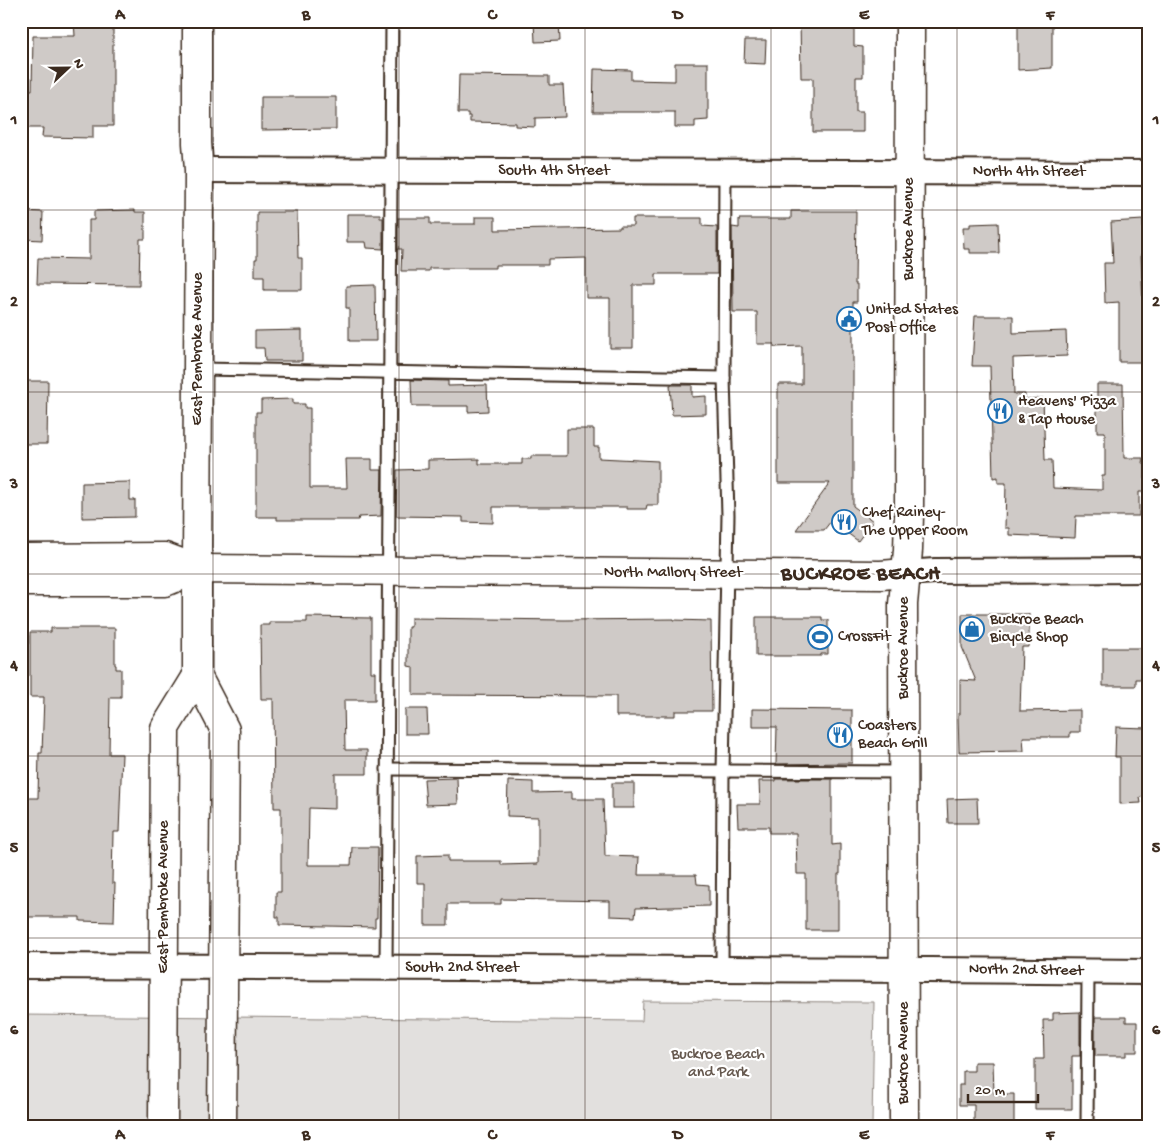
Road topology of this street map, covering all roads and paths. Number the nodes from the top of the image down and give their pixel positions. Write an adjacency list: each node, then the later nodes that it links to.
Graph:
1 (197, 21): 4 (street, East Pembroke Avenue)
2 (392, 21): 5 (lane)
3 (910, 21): 7 (street, Buckroe Avenue)
4 (199, 170): 5 (street, South 4th Street); 9 (street, East Pembroke Avenue)
5 (391, 170): 6 (street, South 4th Street); 10 (lane)
6 (726, 171): 7 (street, South 4th Street); 11 (lane)
7 (910, 171): 8 (street, North 4th Street); 17 (street, Buckroe Avenue)
8 (1149, 172)
9 (198, 369): 10 (lane); 13 (street, East Pembroke Avenue)
10 (390, 372): 11 (lane); 15 (lane)
11 (724, 378): 16 (lane)
12 (21, 558): 13 (street, North Mallory Street)
13 (197, 569): 15 (street, North Mallory Street); 18 (street, North Mallory Street); 19 (street, East Pembroke Avenue)
14 (1149, 570): 17 (street, North Mallory Street)
15 (388, 571): 16 (street, North Mallory Street); 20 (lane)
16 (728, 573): 17 (street, North Mallory Street); 21 (lane)
17 (905, 573): 22 (street, Buckroe Avenue)
18 (21, 582)
19 (197, 676): 24 (street, East Pembroke Avenue); 25 (street, East Pembroke Avenue)
20 (386, 769): 21 (lane); 26 (lane)
21 (723, 771): 22 (lane); 27 (lane)
22 (904, 772): 28 (street, Buckroe Avenue)
23 (21, 966): 24 (street, South 2nd Street)
24 (164, 967): 25 (street, South 2nd Street); 31 (street, East Pembroke Avenue)
25 (224, 967): 26 (street, South 2nd Street); 32 (street, East Pembroke Avenue)
26 (386, 968): 27 (street, South 2nd Street)
27 (722, 970): 28 (street, South 2nd Street)
28 (904, 970): 30 (street, North 2nd Street); 33 (street, Buckroe Avenue)
29 (1149, 972): 30 (street, North 2nd Street)
30 (1088, 973): 34 (lane)
31 (163, 1126)
32 (222, 1126)
33 (904, 1126)
34 (1087, 1126)

